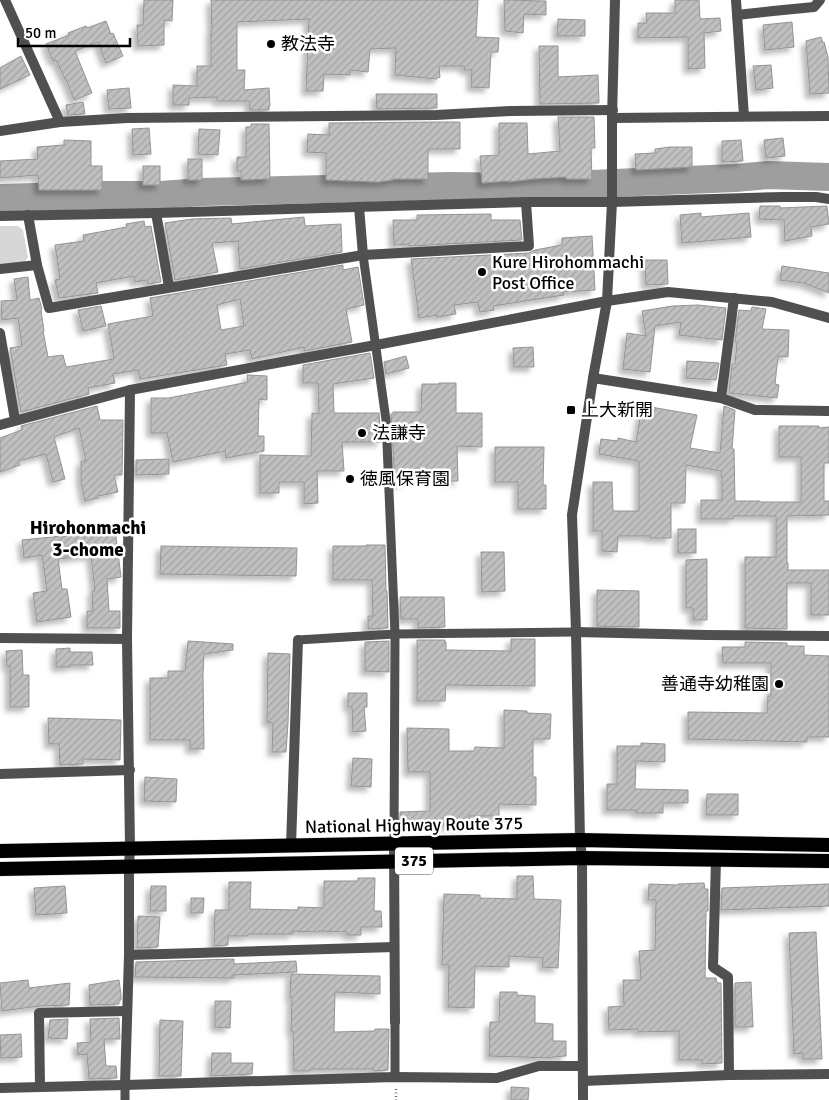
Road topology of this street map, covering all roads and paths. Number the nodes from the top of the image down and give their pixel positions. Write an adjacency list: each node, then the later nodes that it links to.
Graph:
1 (5, 0): 9 (street)
2 (615, 0): 6 (street)
3 (736, 0): 5 (street)
4 (820, 0): 5 (street)
5 (737, 15): 7 (street)
6 (612, 114): 7 (street); 9 (street); 13 (street)
7 (744, 116): 8 (street)
8 (829, 116)
9 (60, 122): 10 (street)
10 (0, 131)
11 (829, 199): 13 (street)
12 (526, 202): 13 (street); 14 (street); 18 (street)
13 (612, 202): 23 (street)
14 (359, 207): 15 (street); 18 (street)
15 (156, 213): 16 (street); 21 (street)
16 (28, 215): 17 (street); 19 (street)
17 (0, 216)
18 (363, 255): 21 (street); 26 (lane)
19 (37, 265): 20 (street); 21 (street)
20 (0, 269)
21 (169, 288)
22 (734, 298): 23 (street); 24 (street); 29 (street)
23 (607, 301): 26 (street); 27 (street)
24 (829, 318)
25 (0, 334): 31 (street)
26 (376, 345): 28 (street); 34 (lane)
27 (593, 378): 29 (street); 33 (street)
28 (130, 390): 31 (street); 37 (street)
29 (721, 398): 30 (street)
30 (829, 411)
31 (16, 420): 32 (street)
32 (0, 425)
33 (576, 632): 34 (lane); 35 (street); 41 (street)
34 (395, 634): 38 (lane); 42 (lane)
35 (829, 636)
36 (0, 638): 37 (street)
37 (128, 639): 39 (street)
38 (298, 640): 44 (street)
39 (130, 770): 40 (street); 45 (street)
40 (0, 774)
41 (580, 840): 42 (highway, National Highway Route 375 / 375); 43 (highway, National Highway Route 375 / 375); 47 (street)
42 (394, 844): 44 (highway, National Highway Route 375 / 375); 49 (street)
43 (829, 845)
44 (291, 846): 45 (highway, National Highway Route 375 / 375)
45 (130, 848): 46 (highway, National Highway Route 375 / 375); 51 (street)
46 (0, 851)
47 (582, 858): 48 (highway, National Highway Route 375 / 375); 49 (highway, National Highway Route 375 / 375); 57 (street)
48 (716, 860): 50 (highway, National Highway Route 375 / 375); 59 (street)
49 (394, 861): 51 (highway, National Highway Route 375 / 375); 53 (street)
50 (829, 861)
51 (129, 866): 52 (highway, National Highway Route 375 / 375); 54 (street)
52 (0, 869)
53 (394, 947): 54 (street); 56 (street)
54 (129, 955): 55 (street)
55 (127, 1012): 62 (street); 63 (street)
56 (395, 1022): 60 (lane)
57 (582, 1066): 60 (street); 61 (street)
58 (829, 1074): 59 (street)
59 (729, 1075): 61 (street)
60 (395, 1077): 62 (street)
61 (583, 1080): 66 (street)
62 (125, 1086): 63 (street); 65 (lane)
63 (40, 1087): 64 (street)
64 (0, 1088)
65 (125, 1100)
66 (582, 1100)

